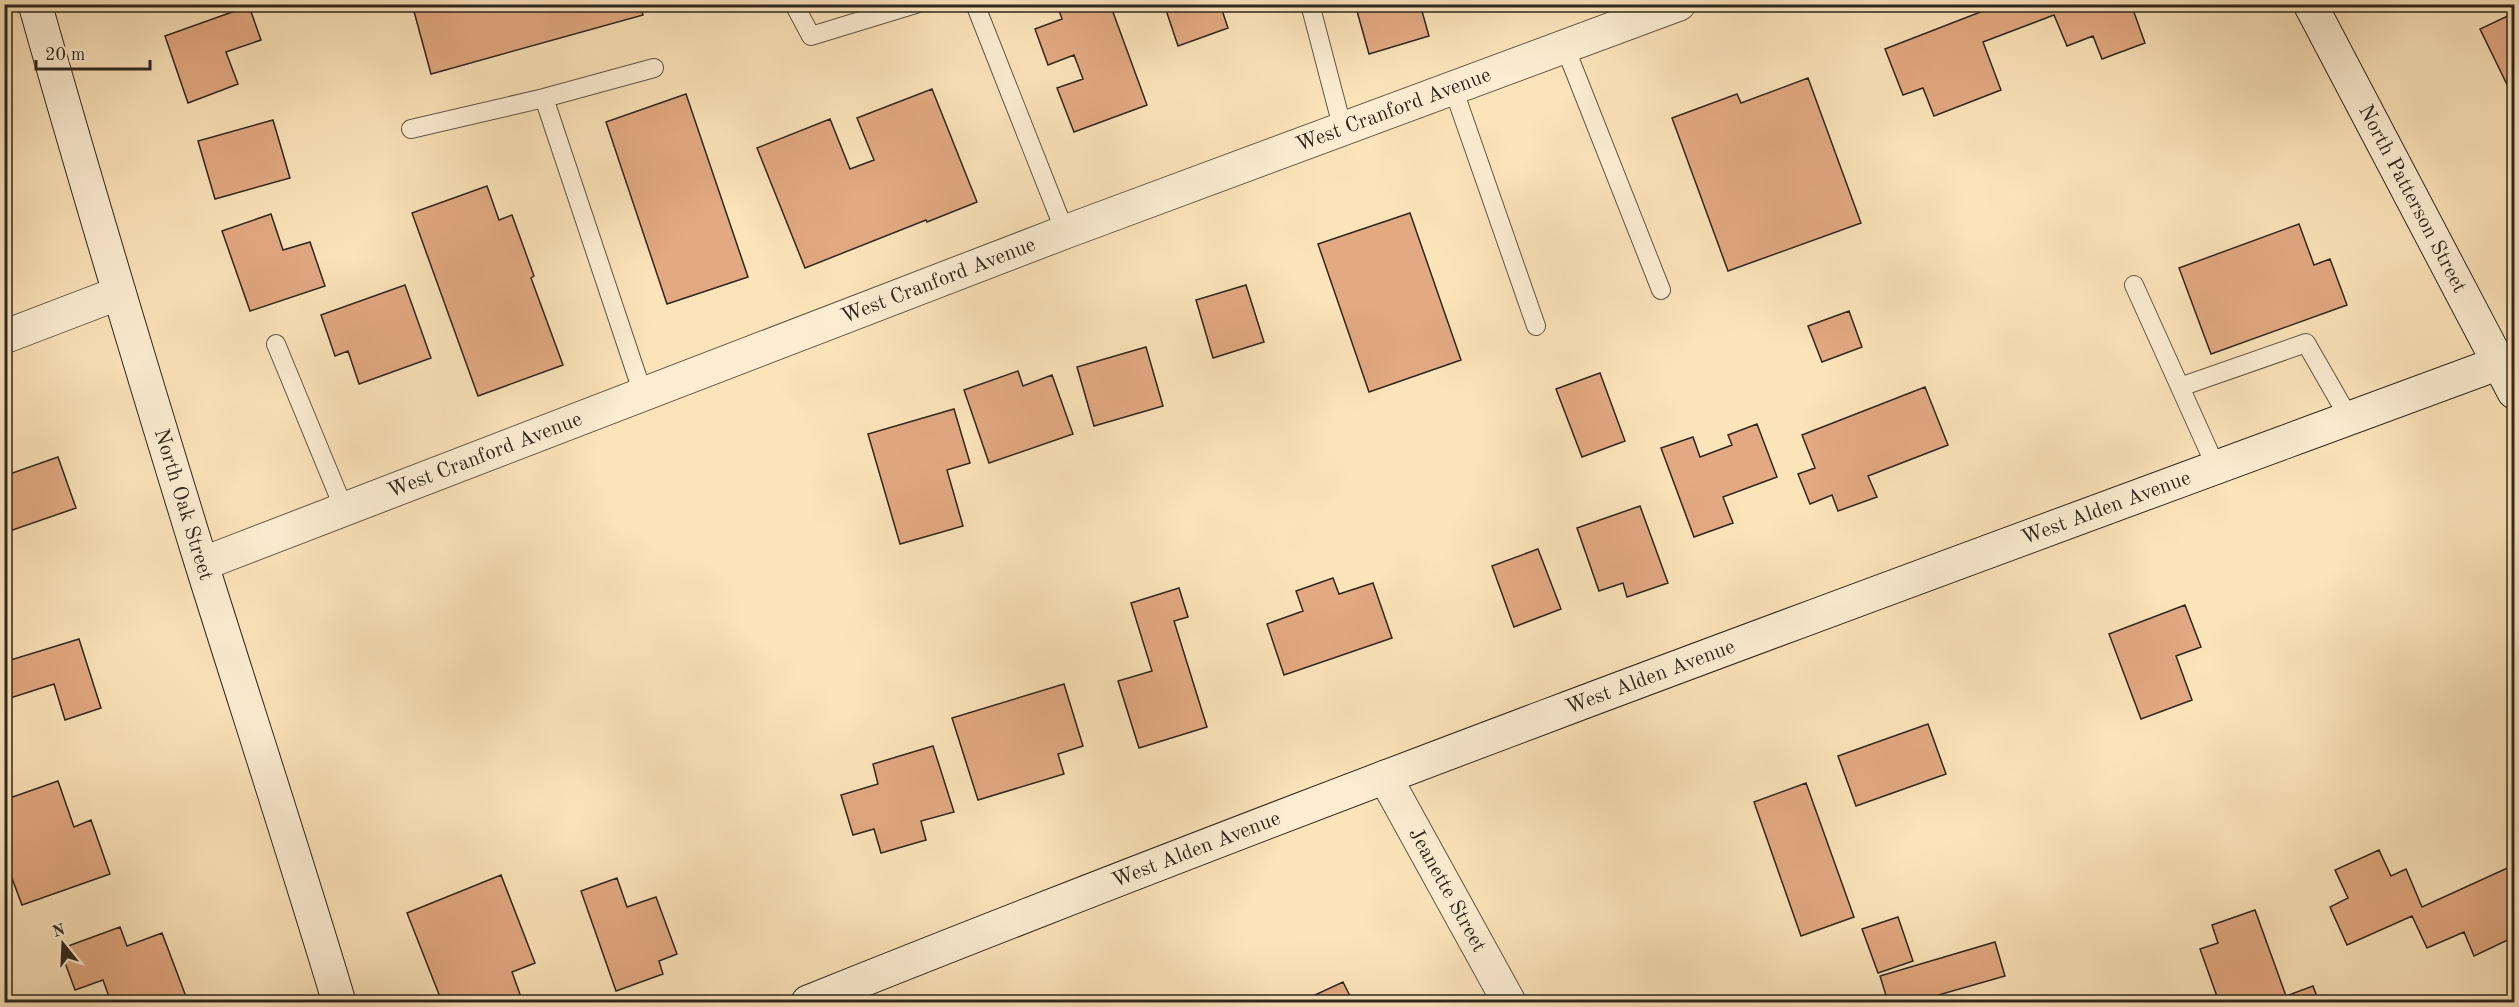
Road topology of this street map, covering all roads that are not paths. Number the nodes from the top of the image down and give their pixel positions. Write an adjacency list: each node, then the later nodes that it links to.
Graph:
1 (35, 4): 17 (street, North Oak Street)
2 (794, 4): 3 (lane)
3 (916, 4)
4 (975, 4): 14 (lane)
5 (1310, 4): 13 (lane)
6 (1679, 4): 8 (street, West Cranford Avenue)
7 (2310, 4): 21 (street, North Patterson Street)
8 (1565, 47): 10 (street, West Cranford Avenue); 16 (lane)
9 (654, 68): 11 (lane)
10 (1453, 88): 13 (street, West Cranford Avenue); 18 (lane)
11 (544, 98): 12 (lane); 24 (lane)
12 (411, 129)
13 (1343, 130): 14 (street, West Cranford Avenue)
14 (1065, 232): 24 (street, West Cranford Avenue)
15 (2134, 285): 22 (lane)
16 (1661, 290)
17 (119, 292): 19 (street); 28 (street, North Oak Street)
18 (1536, 326)
19 (4, 337)
20 (276, 344): 27 (lane)
21 (2507, 360): 23 (street, North Patterson Street); 25 (street, West Alden Avenue)
22 (2180, 387): 25 (lane); 26 (lane)
23 (2514, 392)
24 (643, 394): 27 (street, West Cranford Avenue)
25 (2349, 418): 26 (street, West Alden Avenue)
26 (2216, 467): 29 (street, West Alden Avenue)
27 (344, 509): 28 (street, West Cranford Avenue)
28 (202, 564): 30 (street, North Oak Street)
29 (1385, 777): 31 (street, West Alden Avenue); 32 (street, Jeanette Street)
30 (339, 1002)
31 (808, 1002)
32 (1509, 1002)

